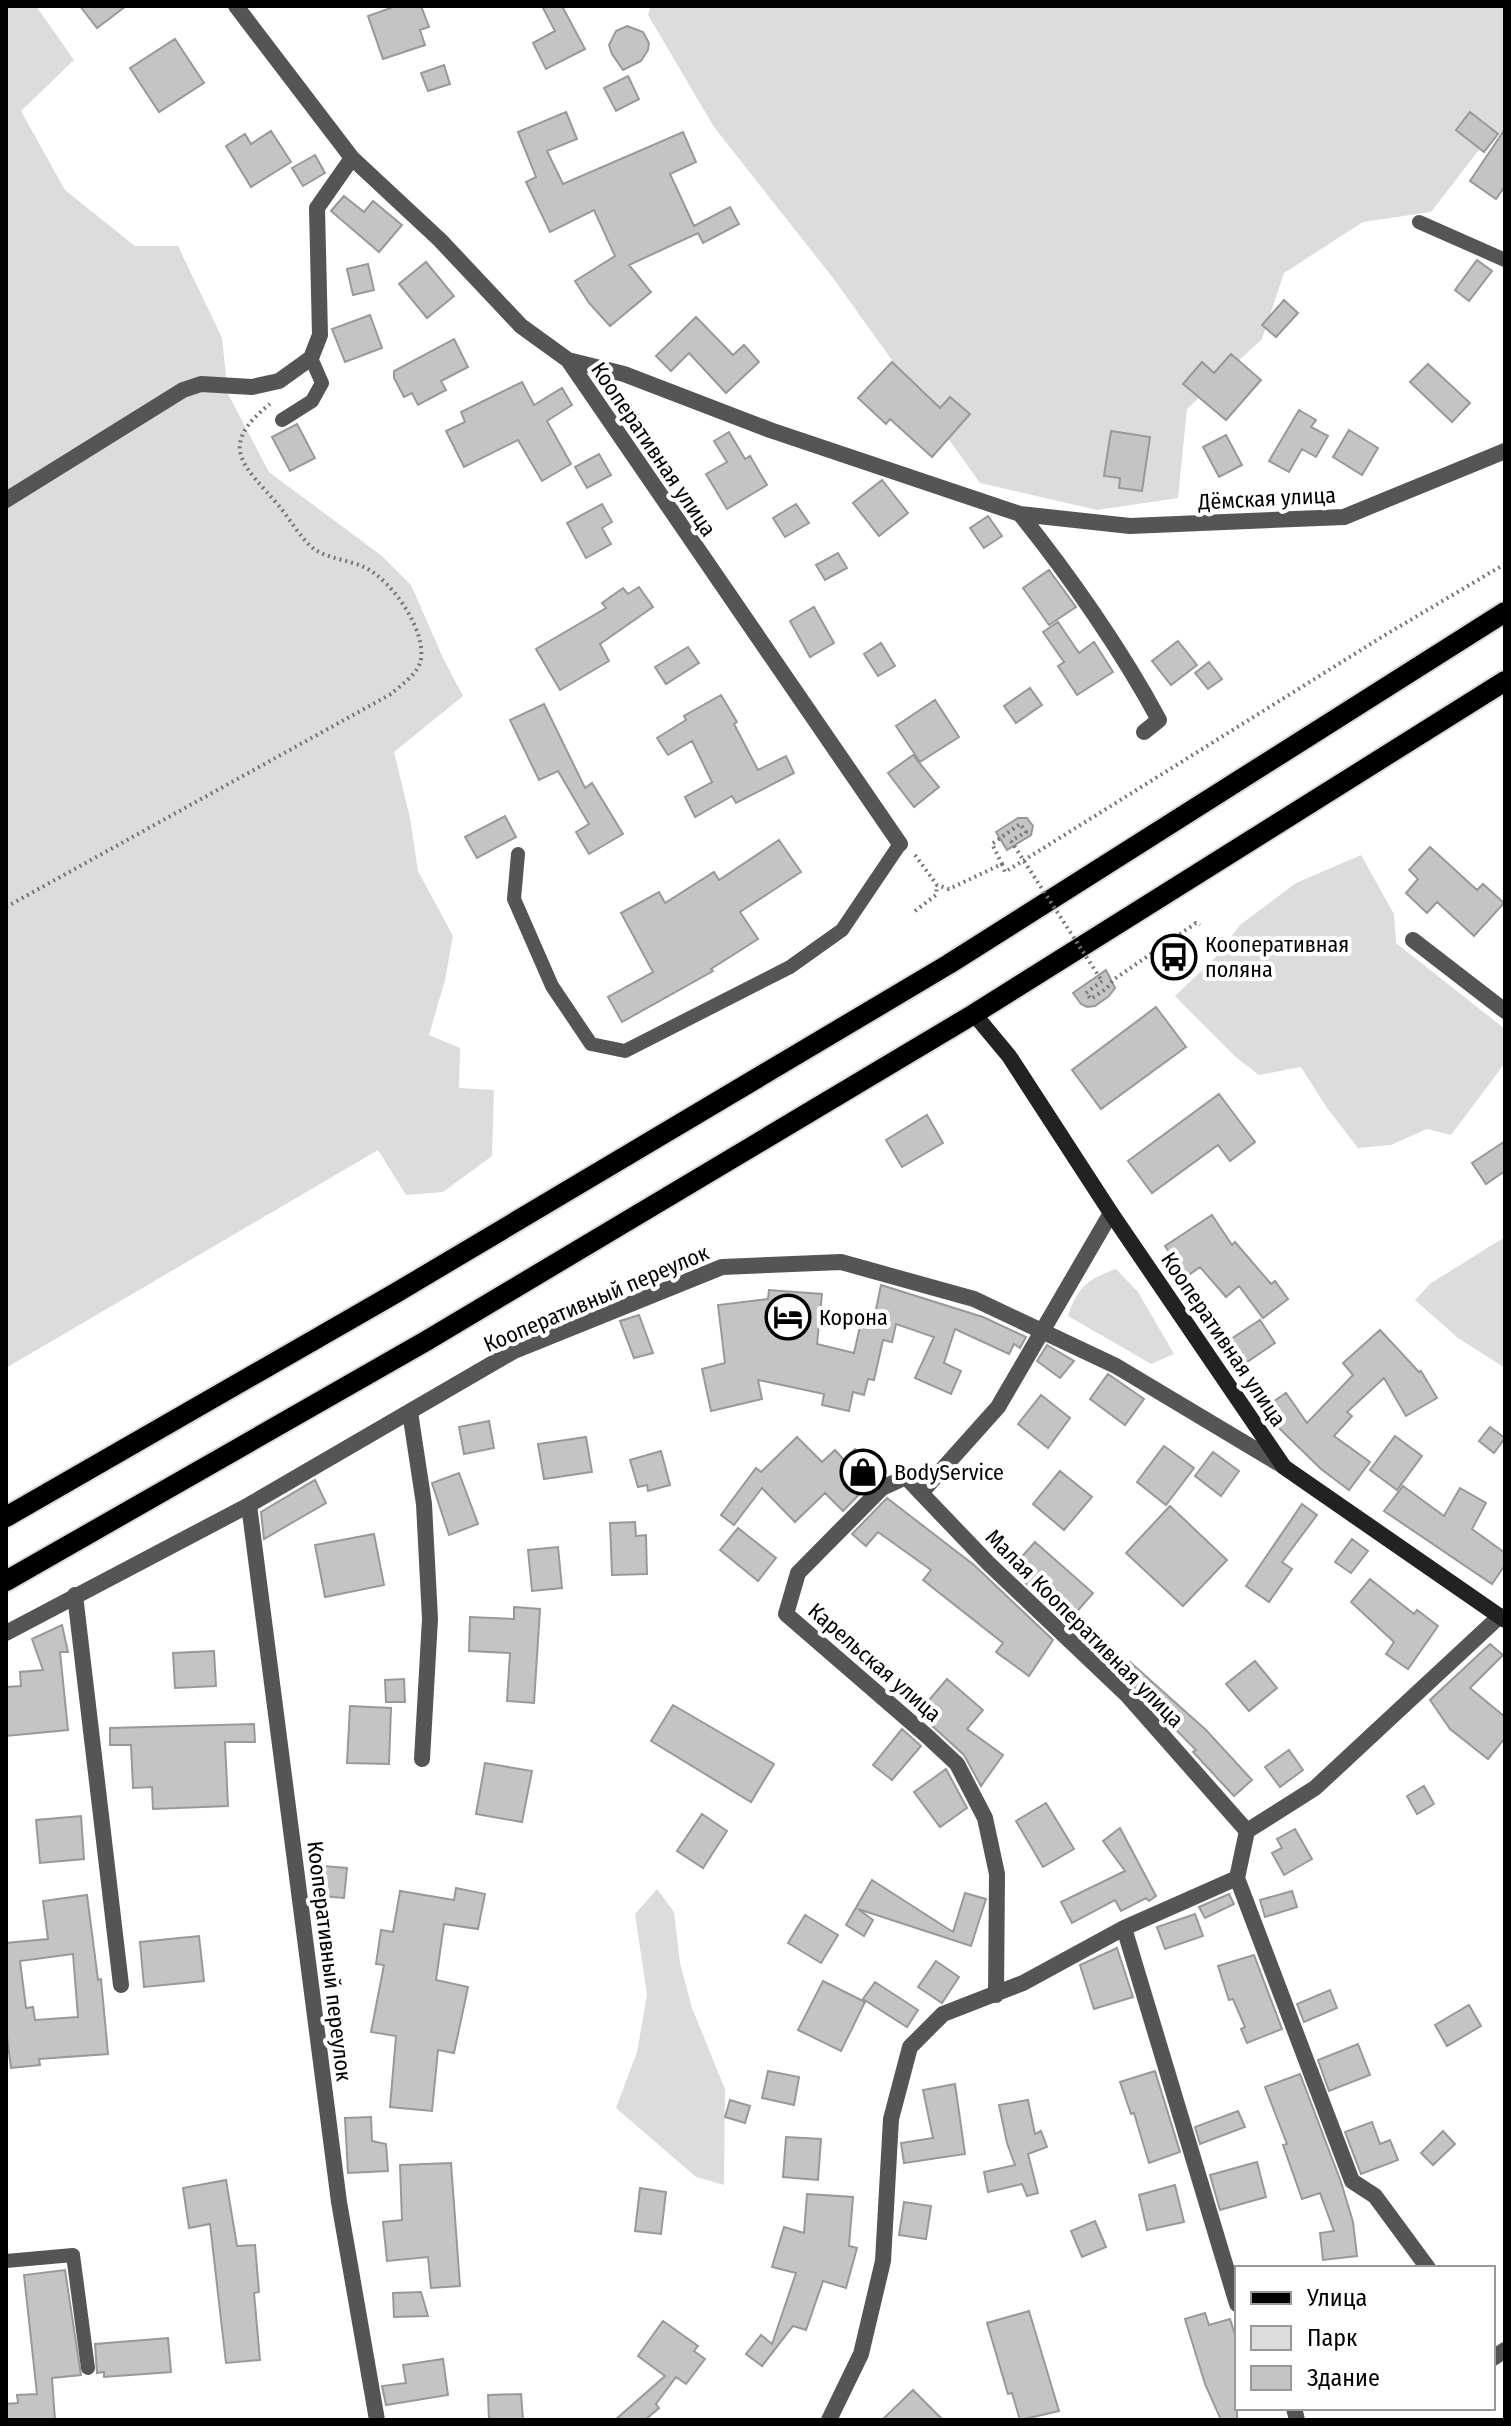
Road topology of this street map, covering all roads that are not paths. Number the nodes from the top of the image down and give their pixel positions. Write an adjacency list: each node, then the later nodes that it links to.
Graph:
1 (236, 6): 2 (street, Кооперативная улица)
2 (352, 158): 5 (street); 6 (street, Кооперативная улица)
3 (1419, 222): 4 (lane)
4 (1505, 260)
5 (311, 358): 7 (lane); 9 (street)
6 (568, 360): 10 (street, Дёмская улица); 14 (street, Кооперативная улица)
7 (282, 420)
8 (1505, 451): 10 (street, Дёмская улица)
9 (6, 500)
10 (1020, 514): 13 (street)
11 (1505, 612): 25 (main road)
12 (1505, 681): 18 (main road)
13 (1144, 732)
14 (900, 844): 15 (lane)
15 (518, 854)
16 (1413, 940): 17 (street)
17 (1505, 1011)
18 (974, 1014): 19 (street, Кооперативная улица); 26 (main road)
19 (1111, 1213): 20 (street); 22 (street, Кооперативная улица)
20 (1043, 1332): 21 (street, Кооперативный переулок); 22 (street, Кооперативный переулок); 23 (street)
21 (410, 1412): 24 (street, Кооперативный переулок); 30 (street)
22 (1284, 1467): 28 (street, Кооперативная улица)
23 (921, 1493): 31 (street, Малая Кооперативная улица); 35 (street, Карельская улица)
24 (249, 1505): 27 (street, Кооперативный переулок); 40 (street, Кооперативный переулок)
25 (6, 1517)
26 (6, 1581)
27 (75, 1595): 29 (street, Кооперативный переулок); 34 (street)
28 (1502, 1618): 31 (street)
29 (6, 1633)
30 (422, 1759)
31 (1247, 1831): 32 (street)
32 (1237, 1878): 33 (street); 37 (street)
33 (1124, 1928): 35 (street); 38 (street)
34 (121, 1985)
35 (996, 1995): 41 (street)
36 (6, 2261): 39 (lane)
37 (1427, 2266)
38 (1235, 2297)
39 (88, 2368)
40 (377, 2420)
41 (829, 2420)

